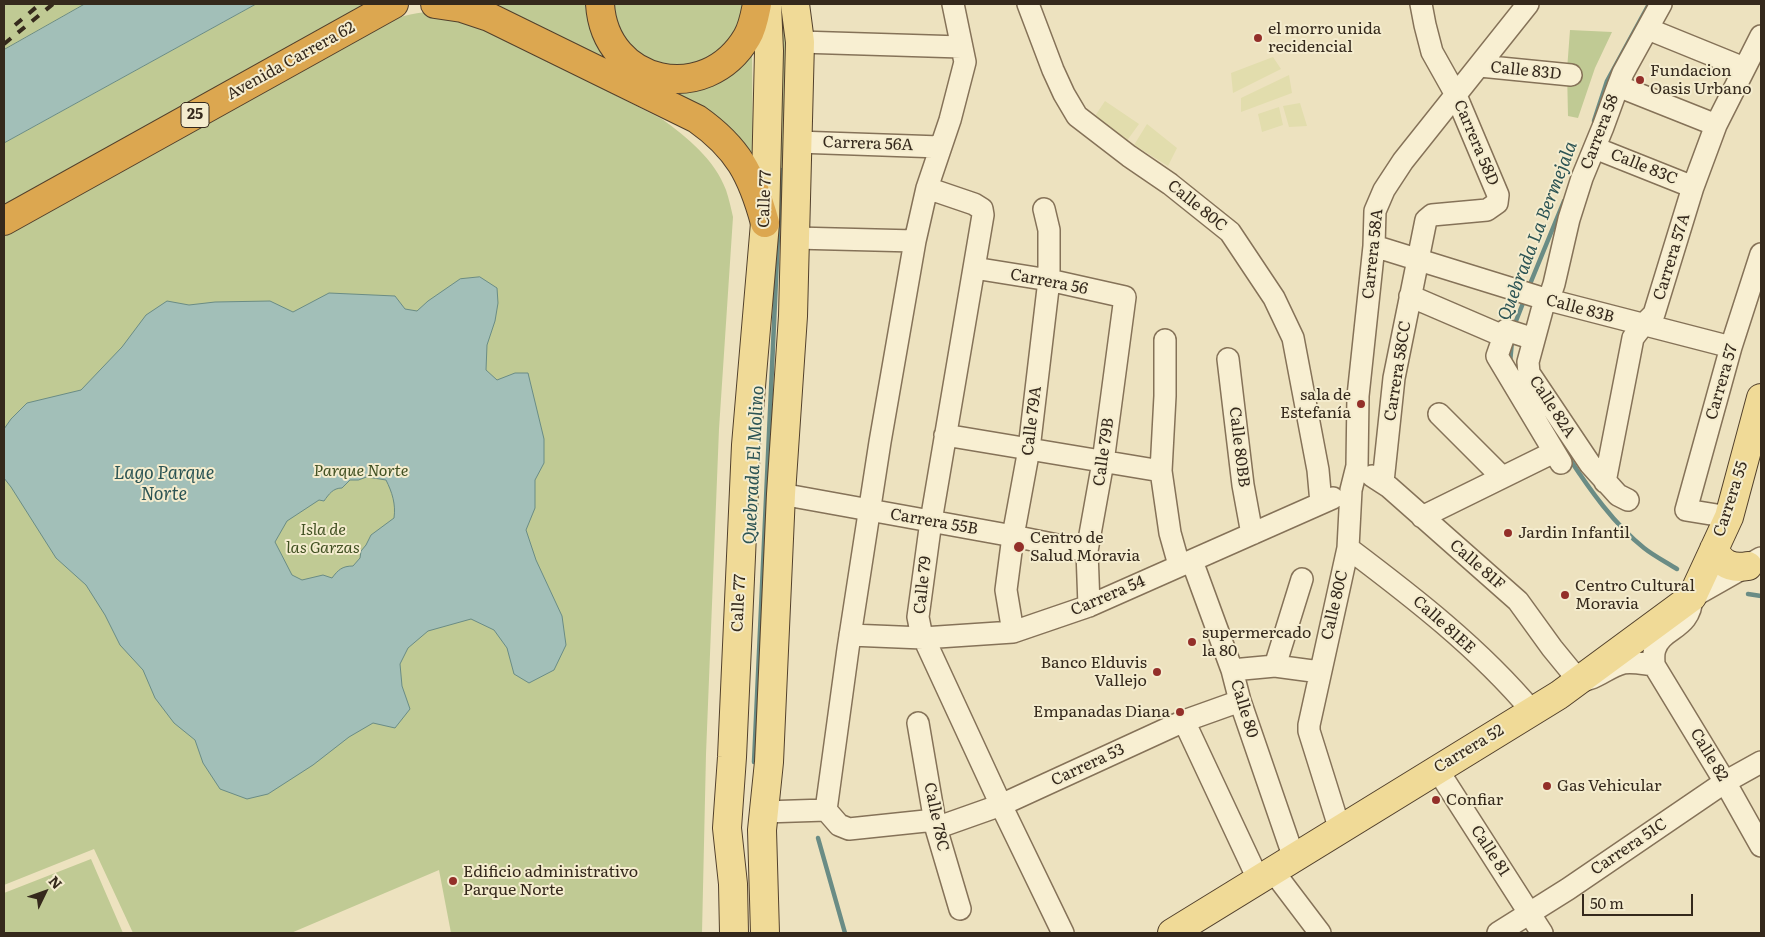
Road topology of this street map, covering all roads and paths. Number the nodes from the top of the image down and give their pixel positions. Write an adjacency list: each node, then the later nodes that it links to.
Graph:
1 (430, 4): 12 (highway)
2 (434, 4): 30 (highway)
3 (600, 4): 4 (highway)
4 (757, 4)
5 (767, 4): 30 (main road, Calle 77)
6 (795, 4): 15 (main road, Calle 77)
7 (954, 4): 16 (street)
8 (1028, 4): 60 (street, Calle 80C)
9 (1421, 4): 21 (street, Carrera 58D)
10 (1528, 4): 17 (street, Carrera 58A)
11 (1661, 4): 13 (street, Carrera 58)
12 (390, 6): 29 (highway, Avenida Carrera 62 / 25)
13 (1648, 29): 18 (street); 20 (street, Carrera 58)
14 (1761, 36): 18 (street, Carrera 57A)
15 (800, 42): 16 (street); 23 (main road, Calle 77)
16 (961, 47): 24 (street)
17 (1480, 66): 19 (street, Calle 83D); 21 (street, Carrera 58A)
18 (1744, 68): 22 (street, Carrera 57A)
19 (1571, 75)
20 (1618, 86): 22 (street); 25 (street, Carrera 58)
21 (1455, 93): 33 (street, Carrera 58A); 35 (street, Carrera 58D)
22 (1716, 125): 26 (street, Carrera 57A)
23 (797, 142): 24 (street, Carrera 56A); 31 (main road, Calle 77)
24 (940, 147): 27 (street)
25 (1594, 148): 26 (street, Calle 83C); 37 (street, Carrera 58)
26 (1692, 187): 42 (street, Carrera 57A)
27 (927, 188): 32 (street); 36 (street, Calle 79)
28 (1044, 209): 38 (street, Calle 79A)
29 (4, 221)
30 (765, 222): 87 (main road, Calle 77)
31 (795, 238): 32 (street); 58 (main road, Calle 77)
32 (915, 240): 61 (street)
33 (1374, 246): 35 (street, Calle 83B); 52 (street, Carrera 58A)
34 (1761, 254): 45 (street, Carrera 57)
35 (1418, 260): 39 (street, Calle 83B); 40 (street, Carrera 58CC)
36 (974, 268): 38 (street, Carrera 56); 49 (street, Calle 79)
37 (1558, 268): 39 (street, Calle 82A)
38 (1049, 280): 41 (street, Carrera 56); 50 (street, Calle 79A)
39 (1531, 295): 42 (street, Calle 83B); 43 (street, Calle 82A)
40 (1410, 296): 43 (street); 55 (street, Carrera 58CC)
41 (1125, 297): 51 (street, Calle 79B)
42 (1643, 325): 45 (street, Calle 83B); 56 (street, Carrera 57A)
43 (1515, 335): 54 (street, Calle 82A); 56 (street, Calle 82A)
44 (1165, 340): 53 (street, Calle 80)
45 (1731, 347): 63 (street, Carrera 57)
46 (1228, 359): 65 (street, Calle 80BB)
47 (1761, 398): 63 (main road, Carrera 55)
48 (1439, 414): 54 (street)
49 (945, 435): 50 (street); 64 (street, Calle 79)
50 (1029, 449): 51 (street); 66 (street, Calle 79A)
51 (1104, 462): 53 (street); 69 (street, Calle 79B)
52 (1357, 466): 55 (street, Calle 81F); 57 (street, Calle 80C)
53 (1161, 471): 71 (street, Calle 80)
54 (1502, 477): 62 (street)
55 (1383, 482): 62 (street, Calle 81F)
56 (1605, 482): 59 (street, Calle 82A)
57 (1351, 490): 60 (street, Carrera 54); 67 (street, Calle 80C)
58 (780, 494): 61 (street, Carrera 55B); 88 (main road, Calle 77)
59 (1628, 500)
60 (1321, 503): 65 (street, Carrera 54)
61 (870, 510): 64 (street, Carrera 55B); 76 (street)
62 (1422, 516): 82 (street, Calle 81F)
63 (1729, 517): 68 (main road, Carrera 55)
64 (931, 521): 66 (street, Carrera 55B); 77 (street, Calle 79)
65 (1252, 534): 71 (street, Carrera 54)
66 (1013, 536): 69 (street, Carrera 55B); 75 (street, Calle 79A)
67 (1348, 548): 81 (street, Calle 80C); 84 (street, Calle 81EE)
68 (1714, 549): 70 (main road); 73 (main road, Carrera 55)
69 (1087, 551): 74 (street, Calle 79B)
70 (1754, 562): 73 (street, Carrera 52)
71 (1185, 563): 74 (street, Carrera 54); 80 (street, Calle 80)
72 (1302, 579): 79 (street)
73 (1692, 597): 78 (street); 82 (main road, Carrera 52)
74 (1089, 606): 75 (street, Carrera 54)
75 (1013, 632): 77 (street, Carrera 54)
76 (850, 635): 77 (street, Carrera 54); 93 (street)
77 (923, 638): 92 (street, Calle 79)
78 (1654, 665): 82 (street); 91 (street, Calle 82)
79 (1276, 666): 80 (street); 81 (street)
80 (1232, 670): 83 (street, Calle 80)
81 (1320, 672): 96 (street, Calle 80C)
82 (1579, 681): 84 (main road, Carrera 52)
83 (1240, 701): 85 (street, Carrera 53); 98 (street, Calle 80)
84 (1532, 712): 90 (main road, Carrera 52)
85 (1184, 721): 92 (street, Carrera 53); 98 (street, Calle 80)
86 (918, 723): 95 (street, Calle 78C)
87 (732, 757): 88 (main road); 101 (main road, Calle 77)
88 (769, 762): 94 (main road, Calle 77)
89 (1761, 762): 91 (street, Carrera 51C)
90 (1437, 769): 96 (main road, Carrera 52); 100 (street, Calle 81)
91 (1725, 782): 97 (street, Calle 82); 100 (street, Carrera 51C)
92 (1001, 805): 95 (street, Carrera 53); 103 (street, Calle 79)
93 (826, 810): 94 (street); 95 (street, Carrera 53)
94 (764, 812): 102 (main road, Calle 77)
95 (935, 824): 99 (street, Calle 78C)
96 (1340, 830): 98 (main road, Carrera 52)
97 (1761, 846)
98 (1275, 869): 104 (main road, Carrera 52); 105 (street, Calle 80)
99 (960, 909)
100 (1530, 913): 106 (street, Carrera 51C); 107 (street, Calle 81)
101 (734, 933)
102 (765, 933)
103 (1063, 933)
104 (1172, 933)
105 (1320, 933)
106 (1498, 933)
107 (1542, 933)

